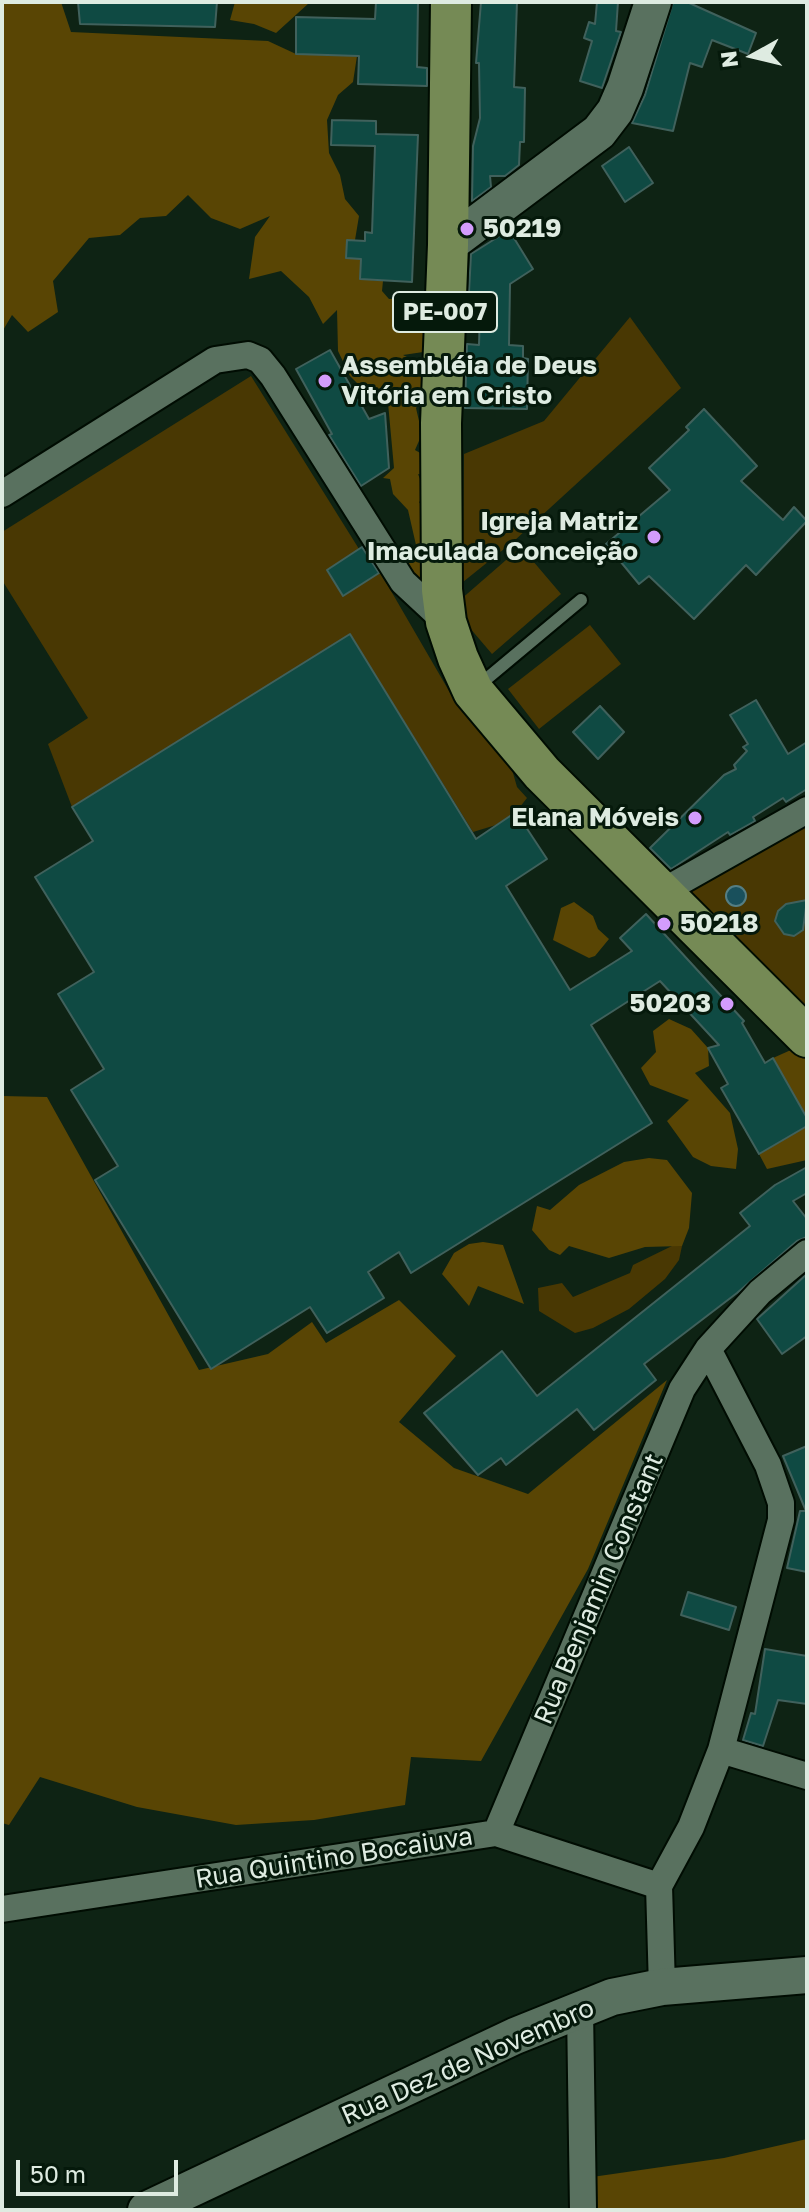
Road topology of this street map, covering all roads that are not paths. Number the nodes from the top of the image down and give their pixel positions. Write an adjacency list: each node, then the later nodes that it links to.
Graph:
1 (451, 2): 3 (main road, PE-007)
2 (653, 2): 3 (main road)
3 (448, 245): 6 (main road, PE-007)
4 (2, 494): 6 (street)
5 (581, 600): 7 (lane)
6 (446, 622): 7 (main road, PE-007)
7 (473, 691): 9 (main road, PE-007)
8 (807, 810): 9 (street)
9 (660, 893): 10 (main road, PE-007)
10 (806, 1033)
11 (807, 1253): 12 (street, Rua Benjamin Constant)
12 (708, 1349): 13 (street); 15 (street, Rua Benjamin Constant)
13 (721, 1750): 14 (street); 16 (street)
14 (807, 1776)
15 (496, 1833): 16 (street, Rua Quintino Bocaiuva); 17 (street, Rua Quintino Bocaiuva)
16 (659, 1886): 19 (street)
17 (2, 1909)
18 (807, 1975): 19 (main road, Rua Dez de Novembro)
19 (662, 1987): 20 (main road, Rua Dez de Novembro)
20 (580, 2009): 21 (main road, Rua Dez de Novembro); 22 (street)
21 (146, 2210)
22 (583, 2210)

